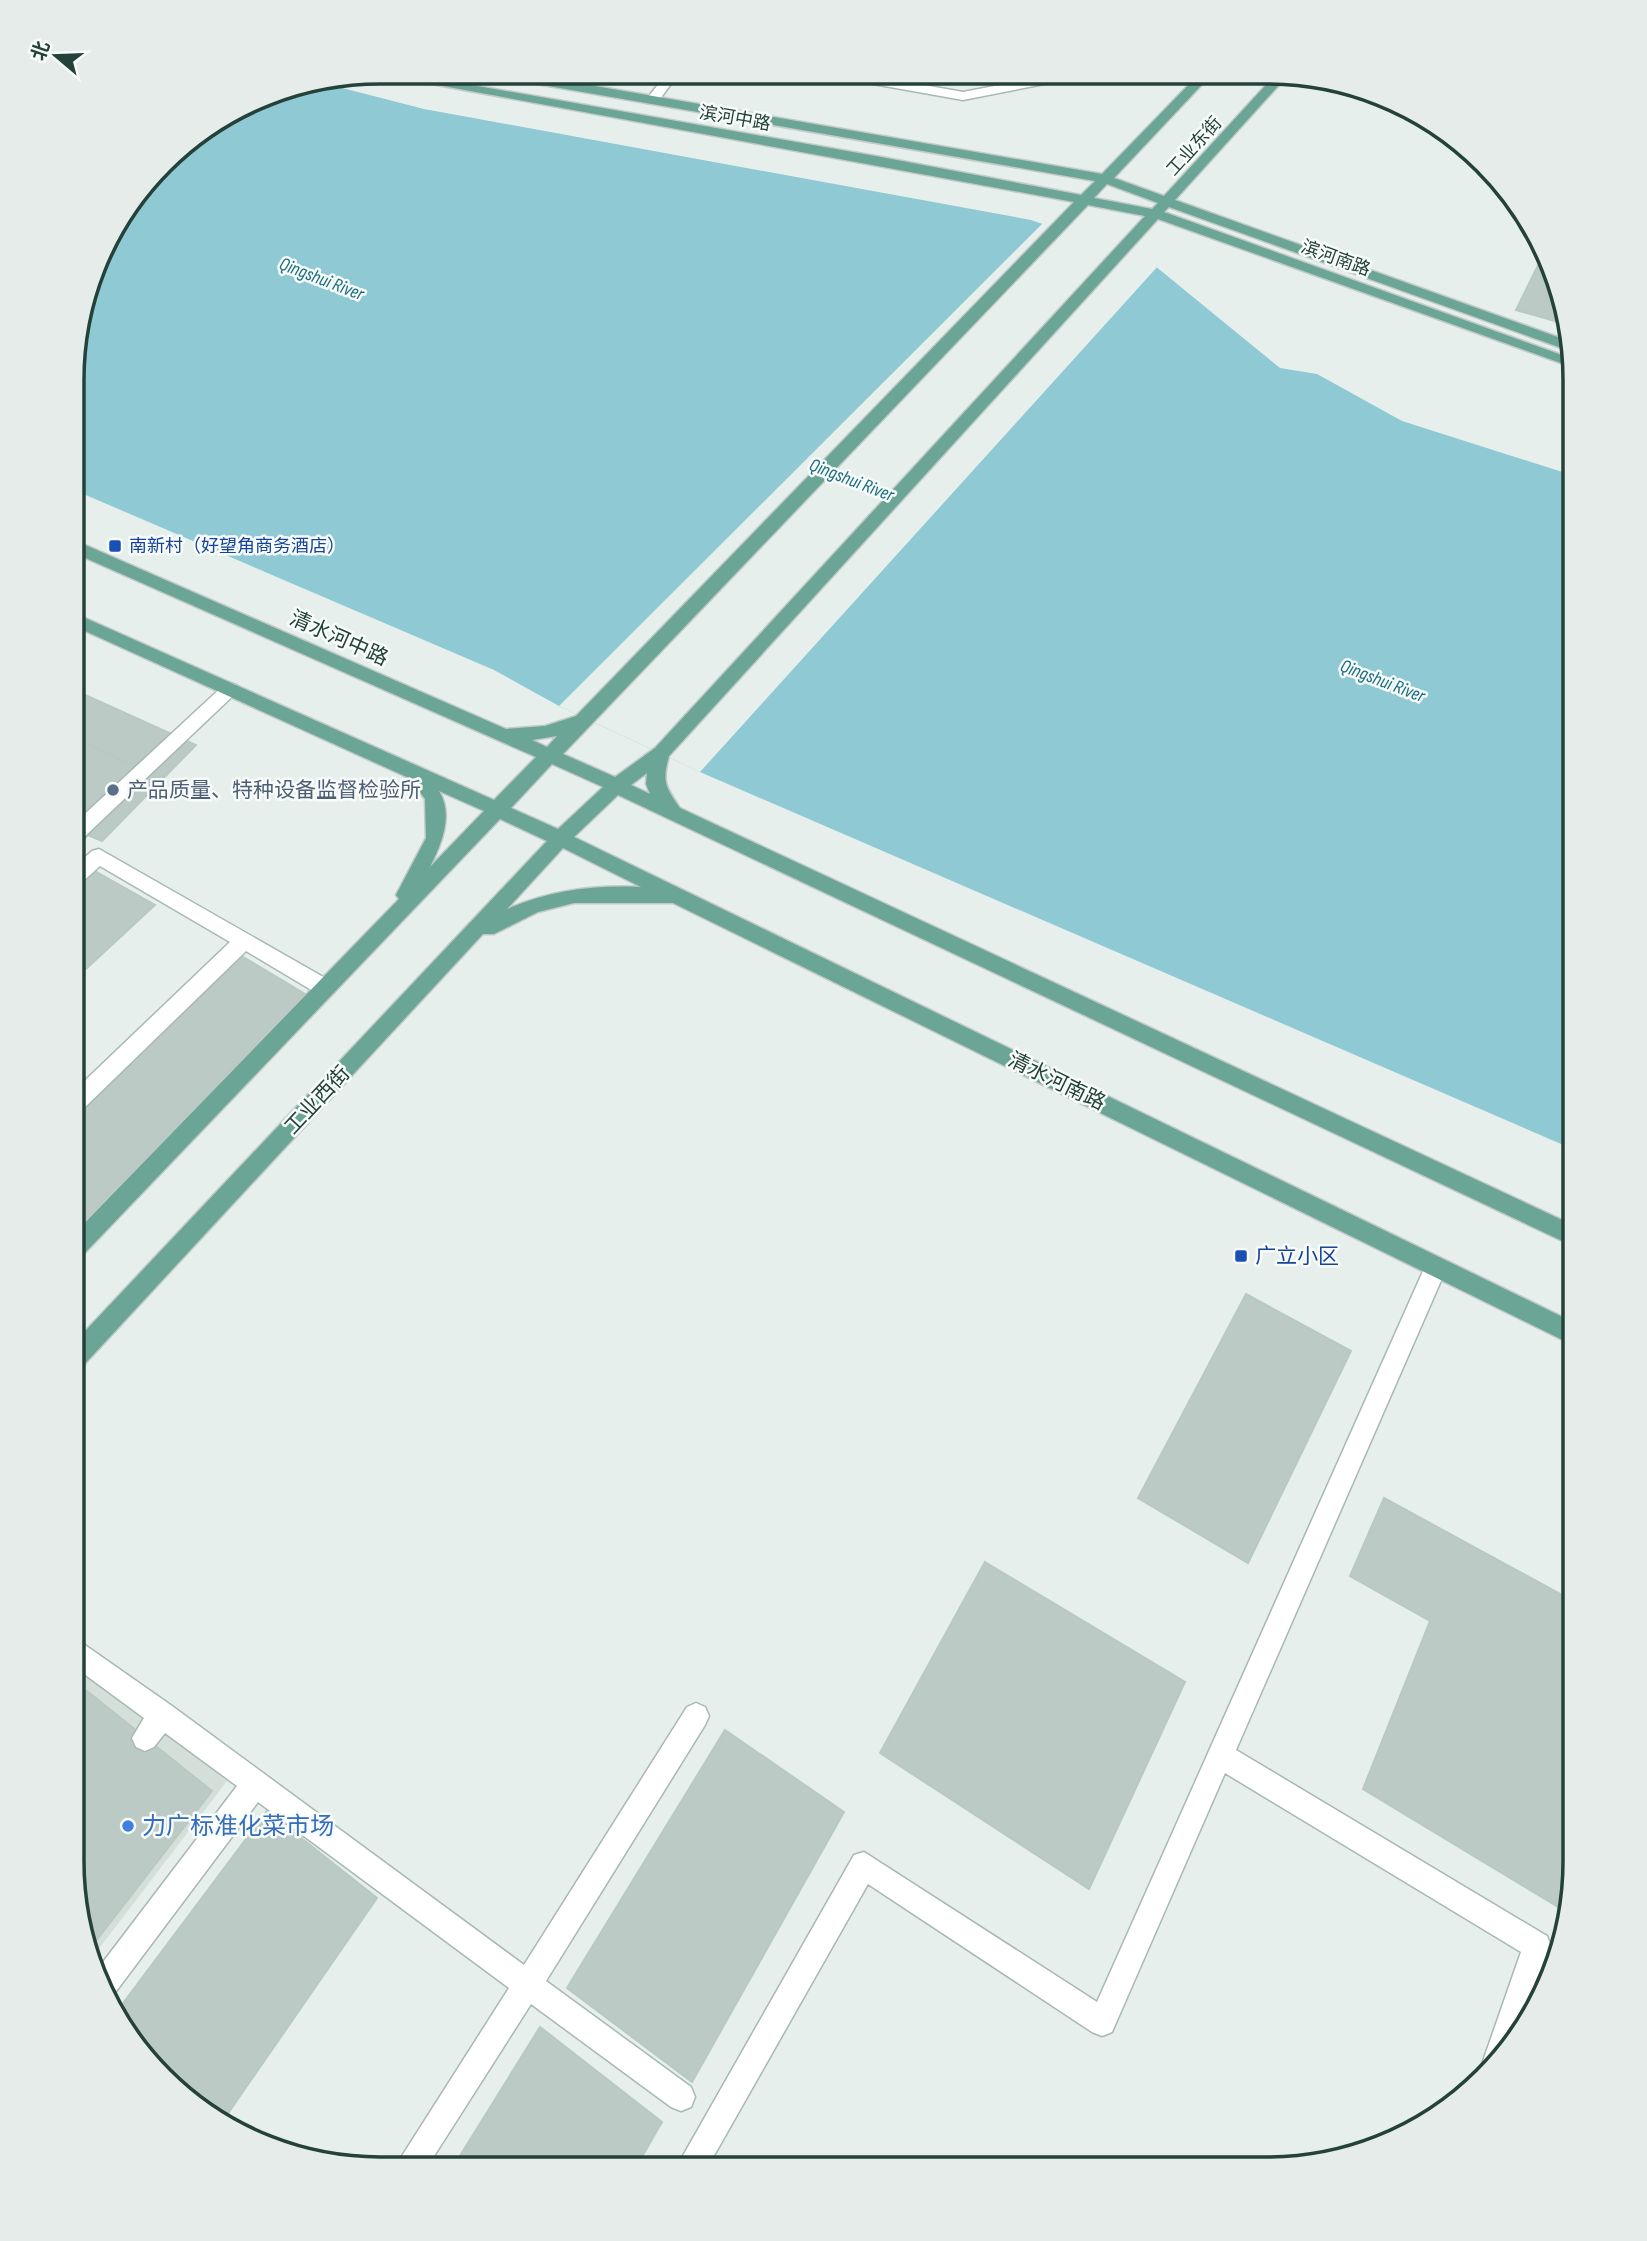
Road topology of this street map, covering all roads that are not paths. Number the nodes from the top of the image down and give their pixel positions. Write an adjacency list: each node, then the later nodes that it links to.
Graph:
1 (445, 84): 10 (main road, 滨河中路)
2 (560, 84): 8 (main road, 滨河中路)
3 (664, 84): 8 (street)
4 (896, 84): 5 (street)
5 (1024, 84)
6 (1196, 84): 9 (main road, 工业东街)
7 (1274, 84): 11 (main road, 工业东街)
8 (652, 100): 9 (main road, 滨河中路)
9 (1105, 179): 10 (main road, 工业东街); 11 (main road, 滨河南路)
10 (1085, 199): 12 (main road, 滨河南路); 18 (main road, 工业东街)
11 (1167, 201): 12 (main road, 工业东街); 13 (main road, 滨河南路)
12 (1156, 214): 14 (main road, 滨河南路); 20 (main road, 工业东街)
13 (1560, 343)
14 (1562, 360)
15 (84, 550): 19 (main road, 清水河中路)
16 (84, 622): 17 (main road)
17 (230, 688): 21 (main road); 25 (street)
18 (586, 718): 19 (main road); 23 (main road, 工业东街)
19 (501, 734): 22 (main road, 清水河中路)
20 (662, 753): 22 (main road, 工业西街); 24 (main road)
21 (413, 771): 23 (main road); 29 (main road)
22 (616, 786): 24 (main road); 26 (main road, 工业西街)
23 (498, 810): 26 (main road, 清水河南路); 29 (main road)
24 (673, 813): 34 (main road)
25 (84, 826)
26 (560, 839): 28 (main road, 清水河南路); 30 (main road, 工业西街)
27 (84, 870): 31 (street)
28 (683, 898): 30 (main road); 36 (main road, 清水河南路)
29 (397, 913): 32 (main road)
30 (467, 939): 38 (main road, 工业西街)
31 (243, 940): 32 (street); 33 (street)
32 (325, 988): 35 (main road)
33 (84, 1095)
34 (1563, 1231)
35 (84, 1239)
36 (1436, 1267): 37 (main road, 清水河南路); 43 (street)
37 (1563, 1329)
38 (84, 1348)
39 (84, 1658): 40 (street)
40 (163, 1715): 42 (street); 44 (street)
41 (696, 1716): 46 (street)
42 (145, 1738)
43 (1220, 1755): 47 (street); 50 (street)
44 (256, 1783): 45 (street); 46 (street)
45 (109, 1978)
46 (528, 1984): 48 (street); 49 (street)
47 (1505, 2036)
48 (681, 2097)
49 (416, 2157)
50 (697, 2157)

